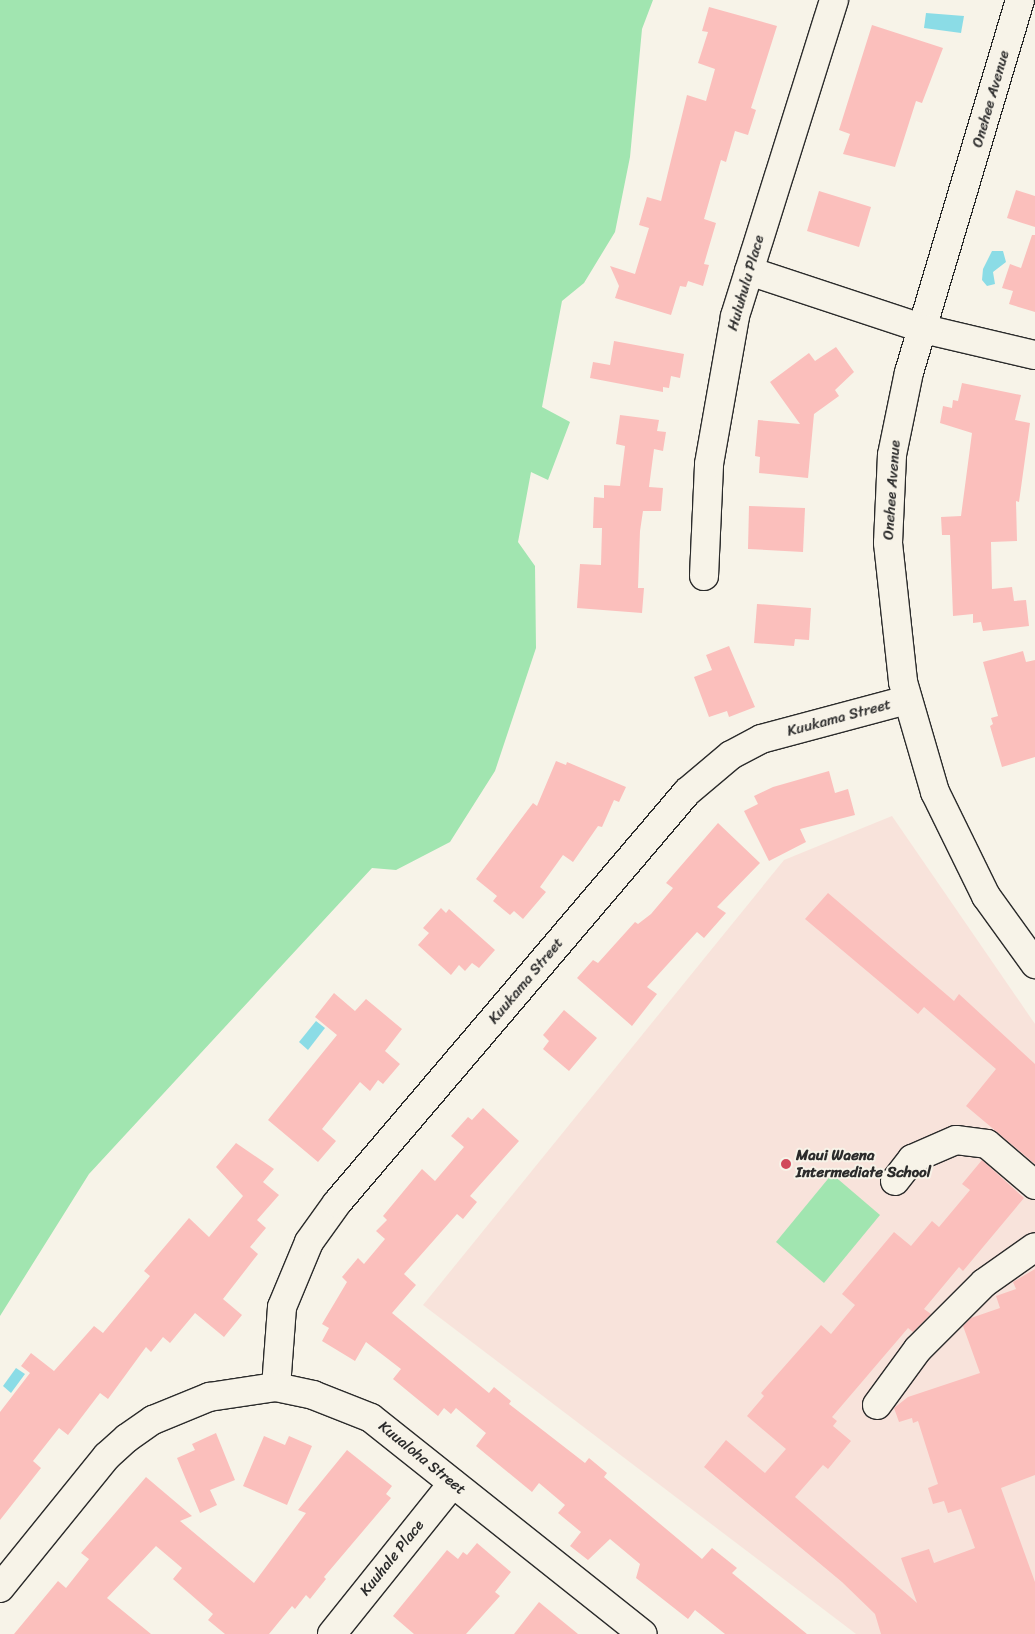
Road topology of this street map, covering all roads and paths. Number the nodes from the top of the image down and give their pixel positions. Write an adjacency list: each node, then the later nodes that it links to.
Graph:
1 (834, 0): 3 (street, Huluhulu Place)
2 (1020, 0): 4 (street, Onehee Avenue)
3 (749, 271): 4 (street); 6 (street, Huluhulu Place)
4 (924, 329): 5 (street); 7 (street, Onehee Avenue)
5 (1035, 356)
6 (704, 576)
7 (907, 700): 8 (street, Onehee Avenue); 12 (street, Kuukama Street)
8 (1035, 964)
9 (895, 1181): 10 (street)
10 (1035, 1185)
11 (1035, 1247): 13 (street)
12 (276, 1387): 14 (street, Kuualoha Street); 15 (street, Kuualoha Street)
13 (877, 1405)
14 (453, 1483): 16 (street, Kuualoha Street); 17 (street, Kuuhale Place)
15 (0, 1588)
16 (640, 1633)
17 (332, 1634)

